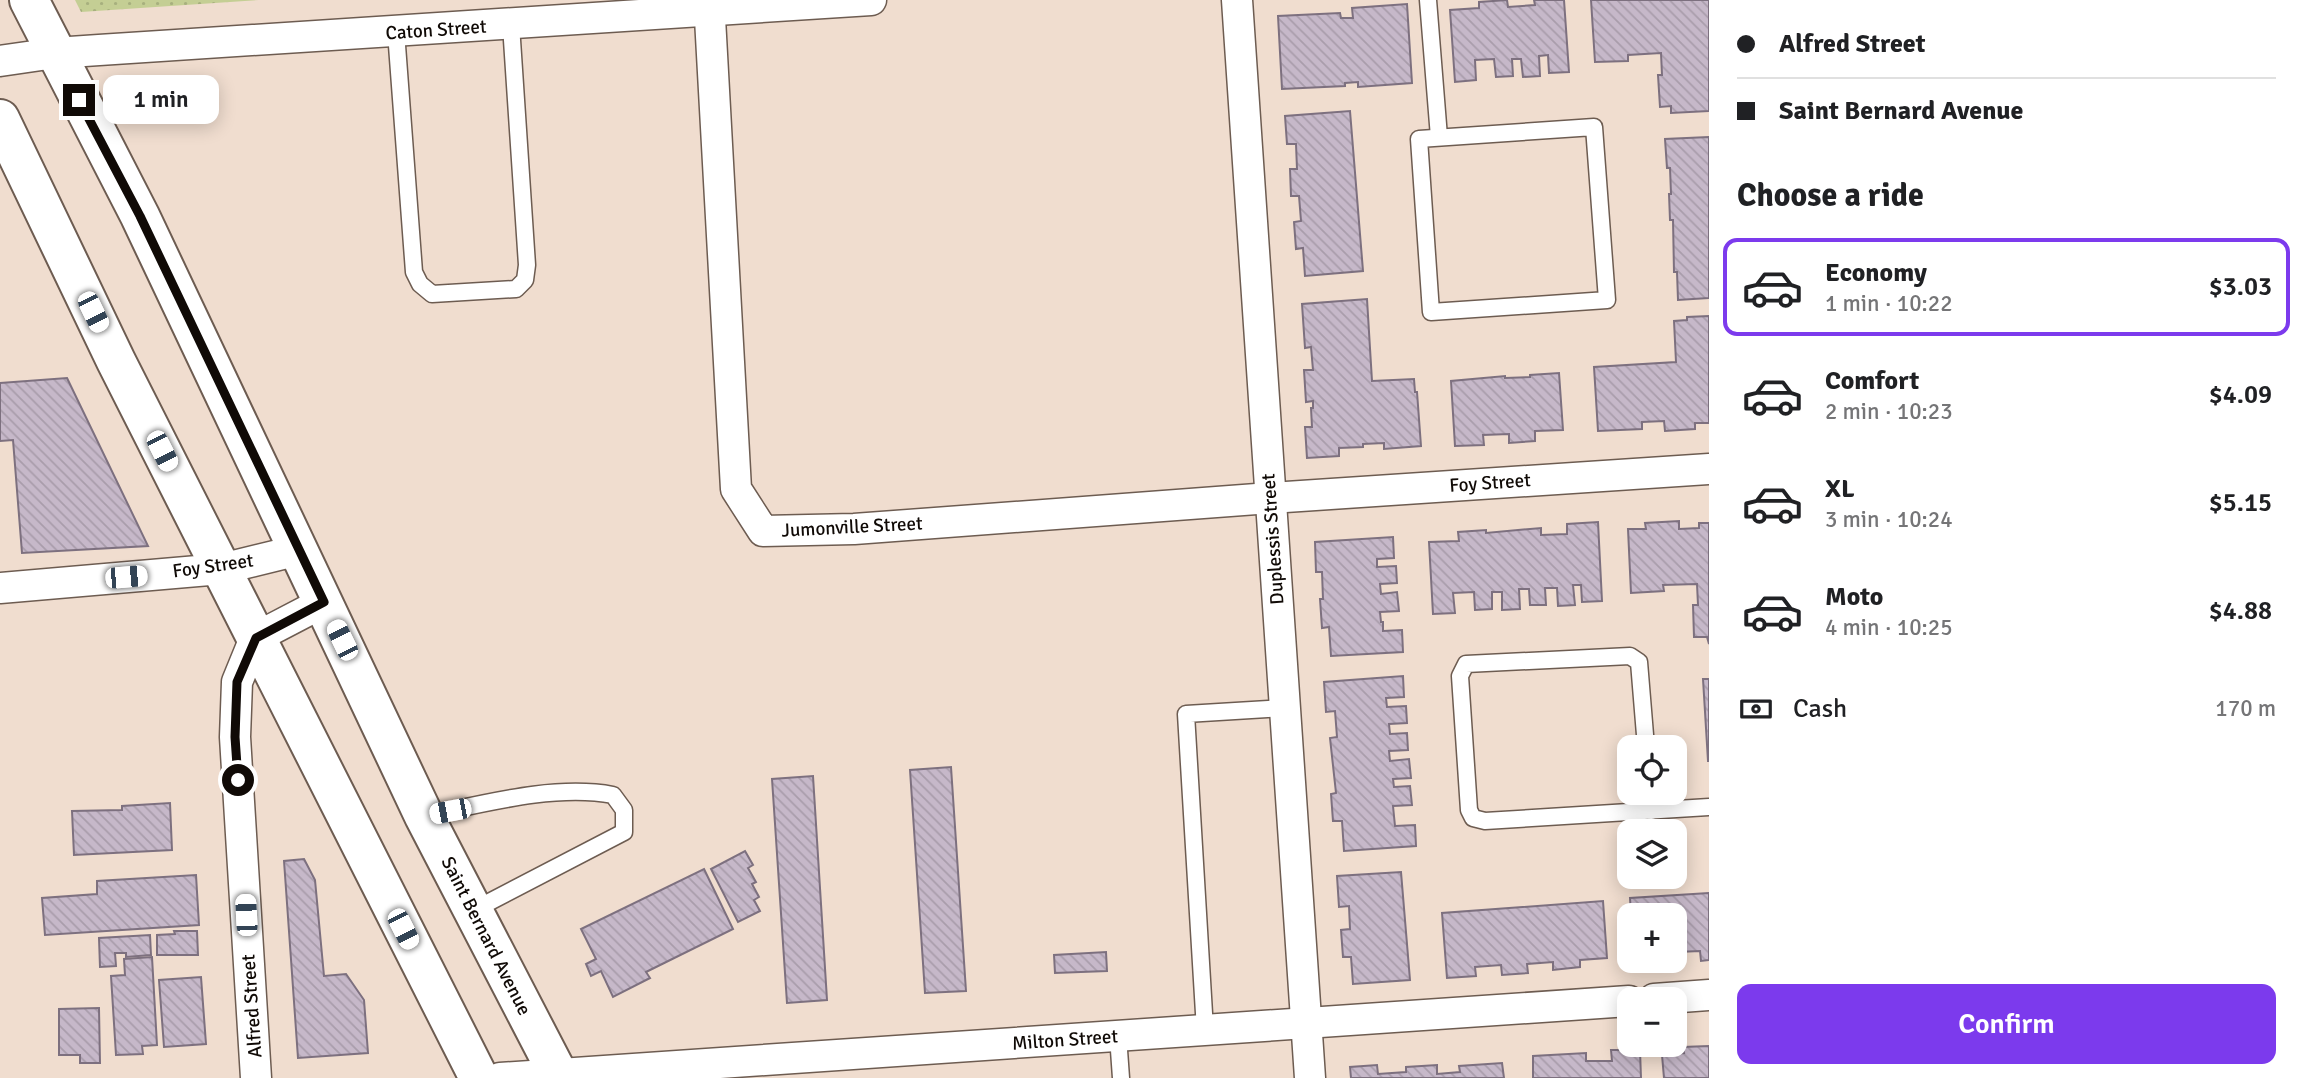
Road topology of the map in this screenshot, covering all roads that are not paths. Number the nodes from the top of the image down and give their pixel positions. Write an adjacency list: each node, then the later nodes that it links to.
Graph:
1 (29, 0): 8 (main road, Saint Bernard Avenue)
2 (871, 0): 5 (street, Caton Street)
3 (1237, 0): 13 (street, Duplessis Street)
4 (1428, 0): 11 (lane)
5 (710, 6): 6 (street, Caton Street); 13 (street, Jumonville Street)
6 (510, 24): 7 (street, Caton Street); 7 (lane)
7 (396, 32): 8 (street, Caton Street)
8 (55, 53): 9 (street, Caton Street); 14 (main road, Saint Bernard Avenue)
9 (0, 61)
10 (0, 119): 15 (main road)
11 (1439, 137): 11 (lane)
12 (1709, 469): 13 (street, Foy Street)
13 (1270, 498): 19 (street, Duplessis Street)
14 (299, 550): 15 (street, Foy Street); 17 (main road, Saint Bernard Avenue)
15 (221, 569): 16 (street, Foy Street); 18 (main road)
16 (0, 587)
17 (324, 602): 18 (street); 24 (main road, Saint Bernard Avenue)
18 (256, 638): 34 (street, Alfred Street); 35 (main road)
19 (1284, 708): 29 (street, Duplessis Street); 30 (lane)
20 (1645, 735): 23 (lane)
21 (1651, 805): 23 (lane)
22 (1709, 807): 23 (lane)
23 (1651, 811)
24 (424, 816): 25 (main road, Saint Bernard Avenue); 25 (lane)
25 (472, 911): 33 (main road, Saint Bernard Avenue)
26 (1709, 995): 27 (street)
27 (1687, 997)
28 (1617, 1002): 29 (street, Milton Street)
29 (1306, 1024): 30 (street, Milton Street); 38 (street, Duplessis Street)
30 (1205, 1030): 31 (street, Milton Street)
31 (1118, 1037): 32 (street, Milton Street); 37 (lane)
32 (784, 1069): 33 (street, Milton Street)
33 (559, 1076): 36 (street, Milton Street)
34 (256, 1078)
35 (479, 1078)
36 (500, 1078)
37 (1121, 1078)
38 (1310, 1078)

